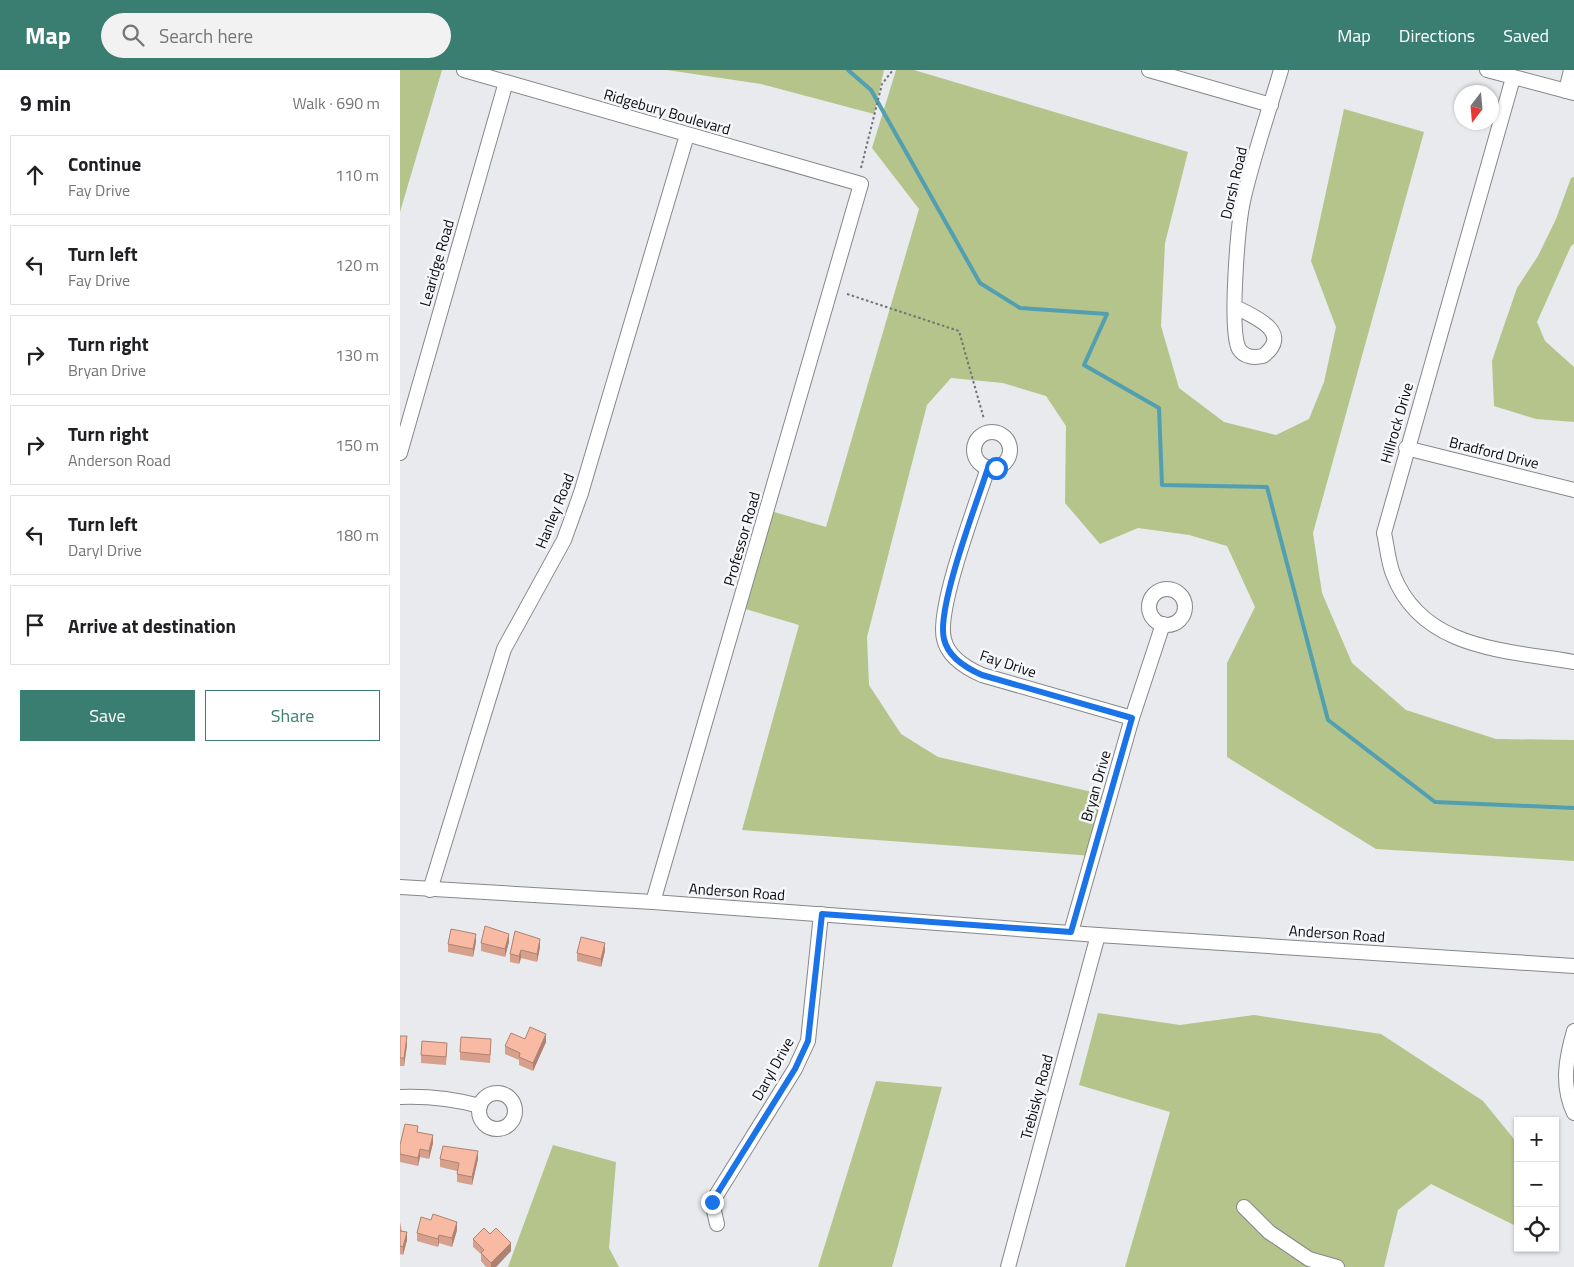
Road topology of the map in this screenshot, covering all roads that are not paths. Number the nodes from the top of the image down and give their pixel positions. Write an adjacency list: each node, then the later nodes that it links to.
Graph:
1 (464, 70): 7 (street, Ridgebury Boulevard)
2 (1149, 70): 9 (street)
3 (1281, 70): 9 (street, Dorsh Road)
4 (1487, 70): 6 (street)
5 (1572, 70): 8 (street)
6 (1513, 78): 8 (street); 13 (street, Hillrock Drive)
7 (506, 82): 10 (street, Ridgebury Boulevard); 14 (street, Learidge Road)
8 (1570, 92)
9 (1271, 105): 12 (street, Dorsh Road)
10 (687, 135): 11 (street, Ridgebury Boulevard); 21 (street, Hanley Road)
11 (861, 184): 22 (street, Professor Road)
12 (1236, 307)
13 (1406, 448): 16 (street, Bradford Drive); 18 (street, Hillrock Drive)
14 (400, 453)
15 (988, 468): 19 (street, Fay Drive)
16 (1574, 490)
17 (1163, 624): 19 (street, Bryan Drive)
18 (1574, 662)
19 (1132, 718): 24 (street, Bryan Drive)
20 (400, 887): 21 (street, Anderson Road)
21 (430, 890): 22 (street, Anderson Road)
22 (653, 902): 23 (street, Anderson Road)
23 (822, 914): 24 (street, Anderson Road); 32 (street, Daryl Drive)
24 (1071, 932): 25 (street)
25 (1098, 935): 26 (street, Anderson Road); 33 (street, Trebisky Road)
26 (1574, 966)
27 (1574, 1031): 30 (street)
28 (400, 1097): 29 (street)
29 (480, 1106)
30 (1574, 1113)
31 (1244, 1207): 34 (street)
32 (717, 1224)
33 (1008, 1267)
34 (1338, 1267)

